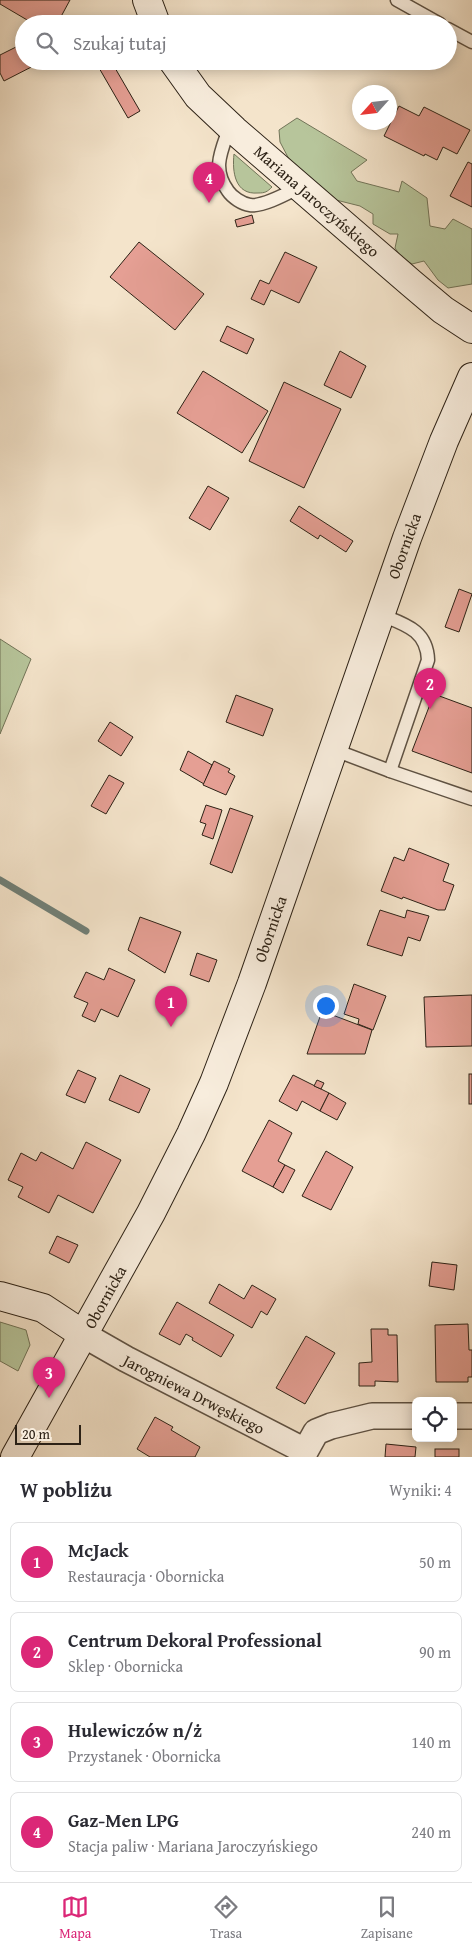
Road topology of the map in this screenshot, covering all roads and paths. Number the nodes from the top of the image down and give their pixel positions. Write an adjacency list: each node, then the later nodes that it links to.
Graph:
1 (397, 0): 2 (lane)
2 (424, 15)
3 (457, 34): 4 (lane)
4 (472, 42)
5 (179, 70): 6 (main road, Mariana Jaroczyńskiego)
6 (230, 126): 7 (main road, Mariana Jaroczyńskiego); 7 (lane)
7 (300, 187): 8 (main road, Mariana Jaroczyńskiego)
8 (472, 329)
9 (472, 377): 10 (main road, Obornicka)
10 (465, 410): 11 (main road, Obornicka)
11 (379, 614): 12 (main road, Obornicka); 13 (lane)
12 (332, 749): 13 (lane); 16 (main road, Obornicka)
13 (390, 771): 14 (lane)
14 (472, 799)
15 (0, 1296): 16 (main road)
16 (84, 1336): 20 (street, Jarogniewa Drwęskiego); 21 (main road, Obornicka)
17 (412, 1416): 20 (street, Jarogniewa Drwęskiego)
18 (457, 1416): 19 (street)
19 (472, 1416)
20 (308, 1447)
21 (16, 1457)

